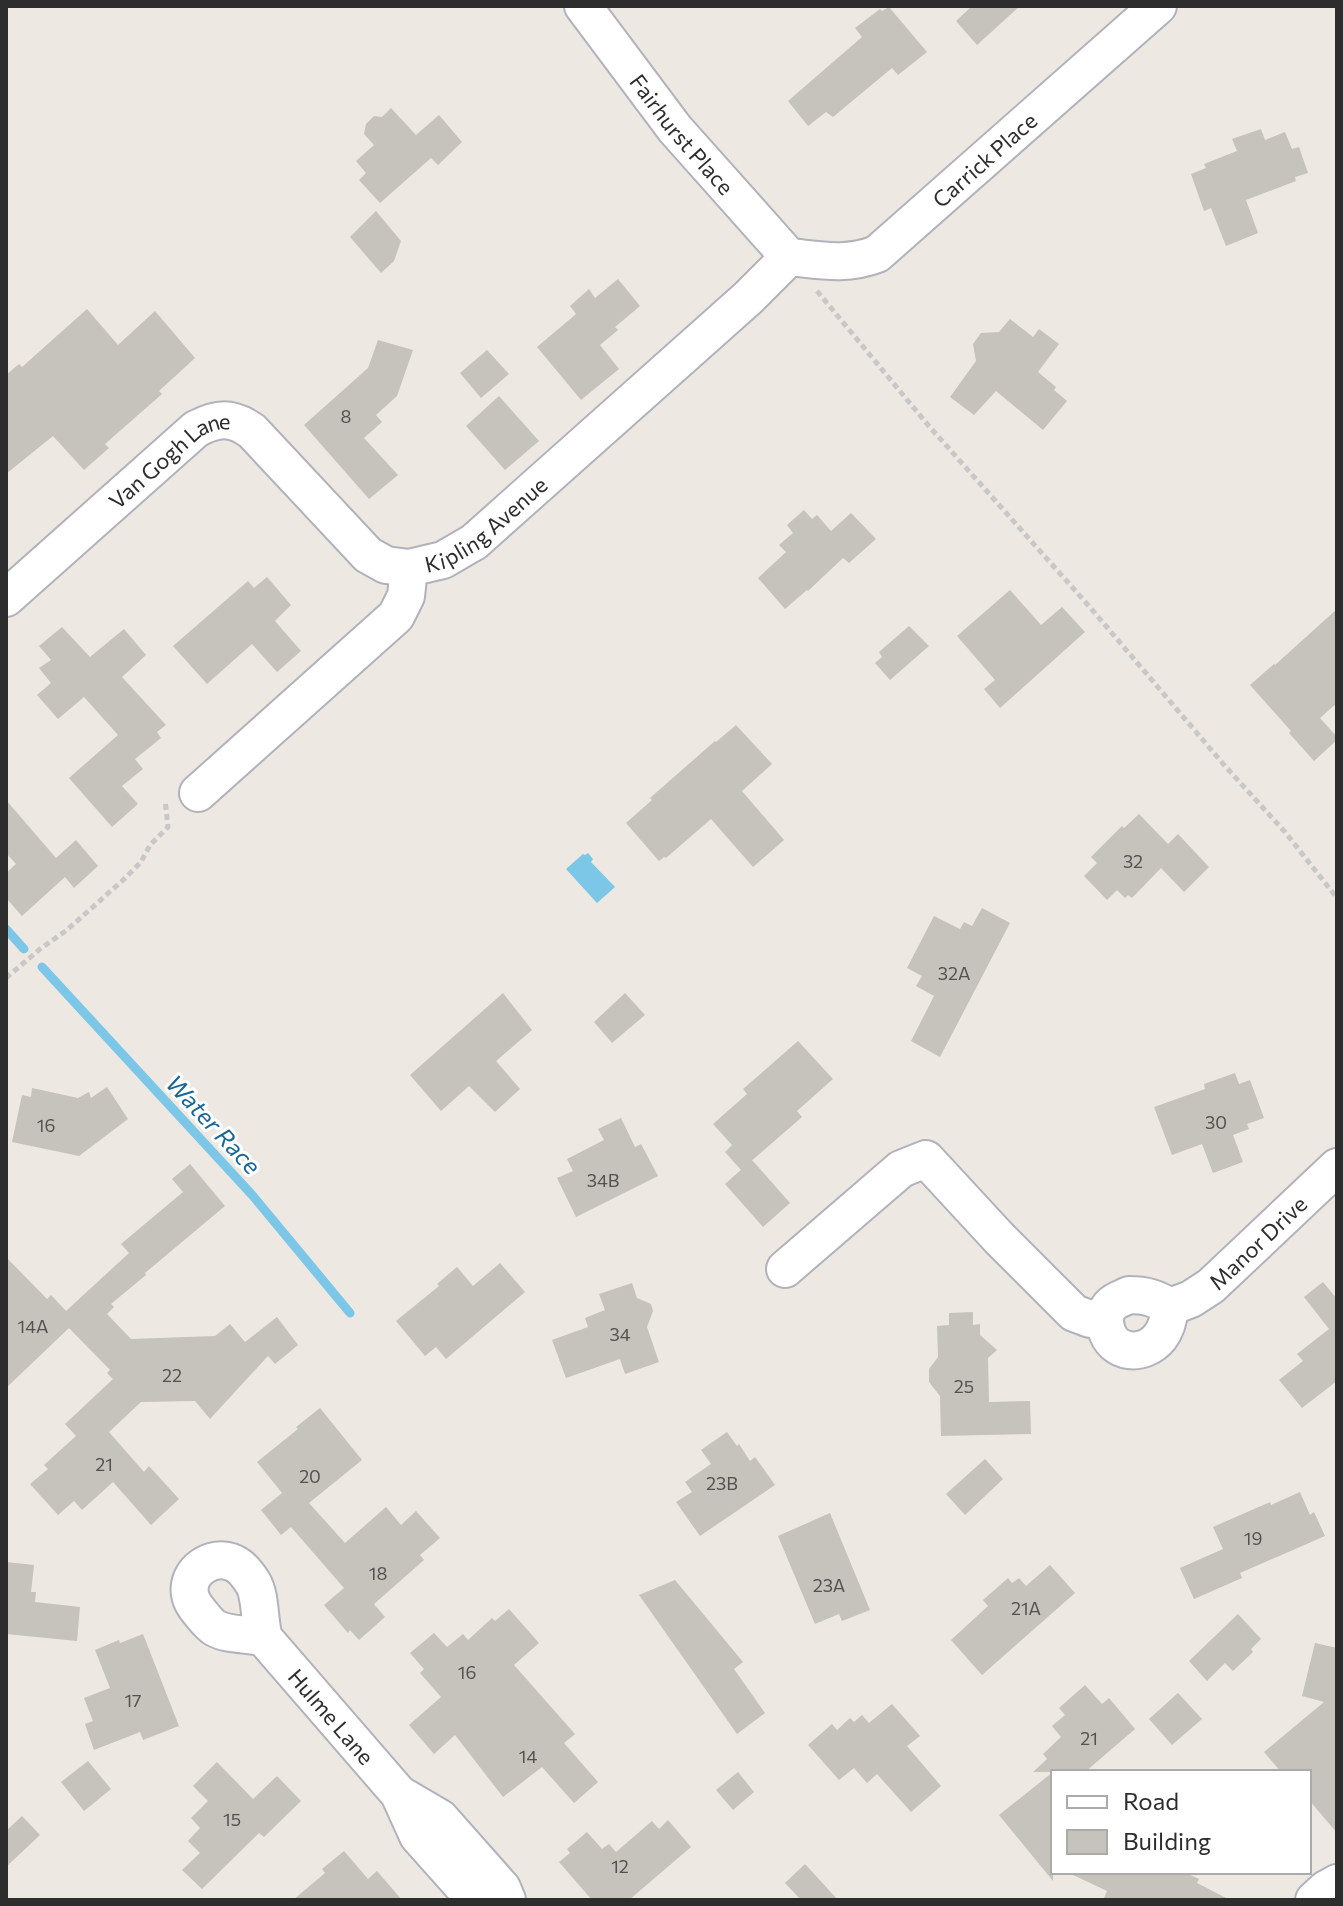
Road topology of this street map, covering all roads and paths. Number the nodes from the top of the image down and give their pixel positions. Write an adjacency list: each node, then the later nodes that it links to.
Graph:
1 (583, 6): 3 (street, Fairhurst Place)
2 (1158, 6): 3 (street, Carrick Place)
3 (789, 257): 4 (street, Kipling Avenue); 7 (path)
4 (409, 568): 5 (street, Van Gogh Lane); 6 (street, Kipling Avenue)
5 (6, 598)
6 (182, 791): 8 (path)
7 (1337, 898)
8 (6, 978)
9 (1337, 1167): 11 (street, Manor Drive)
10 (785, 1269): 12 (street)
11 (1170, 1307): 12 (street); 12 (street)
12 (1105, 1318)
13 (264, 1638): 14 (street, Hulme Lane)
14 (399, 1794): 16 (street, Hulme Lane); 17 (street, Hulme Lane)
15 (1337, 1883): 18 (street)
16 (475, 1900)
17 (507, 1900)
18 (1314, 1900)

